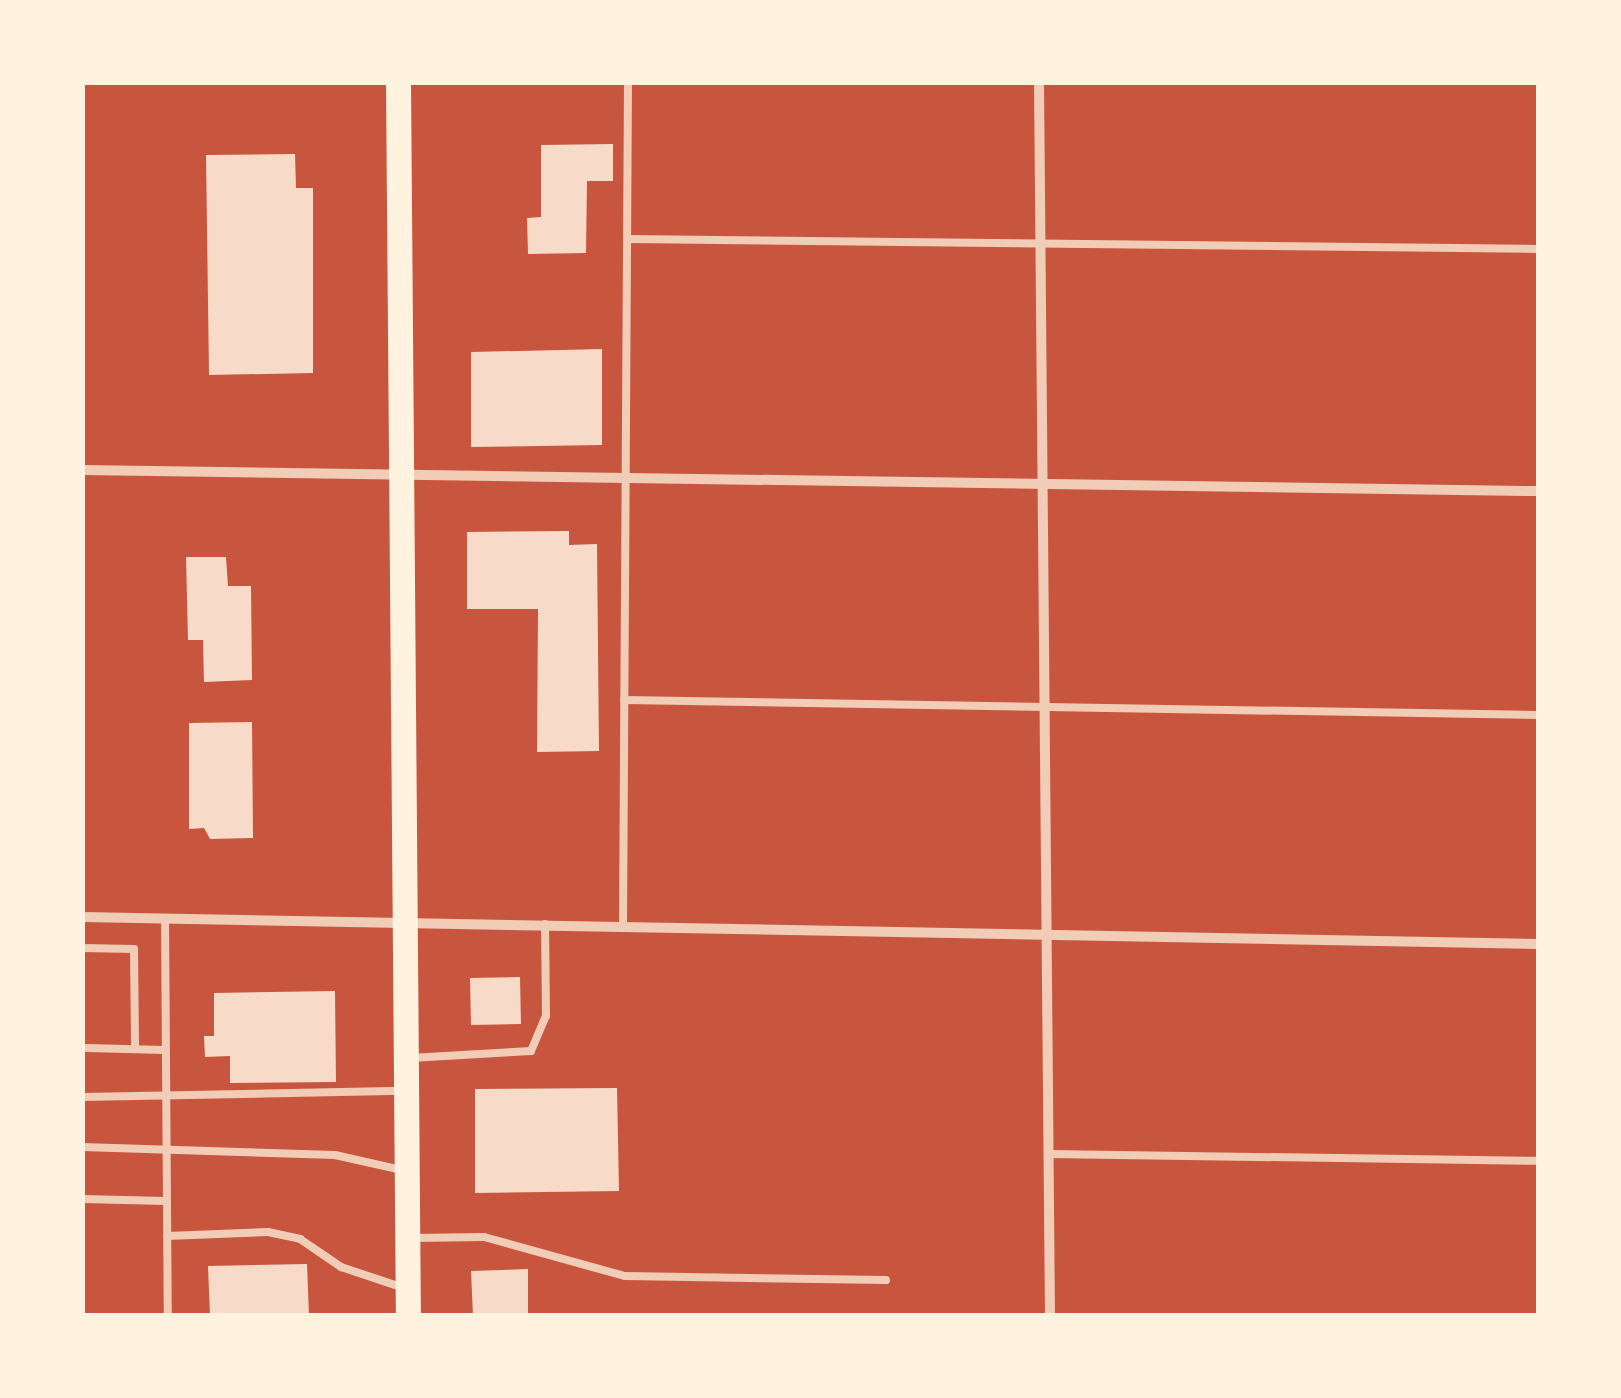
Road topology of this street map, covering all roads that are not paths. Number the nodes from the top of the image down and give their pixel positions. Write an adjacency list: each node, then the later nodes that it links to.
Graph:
1 (398, 82): 8 (main road)
2 (628, 82): 4 (lane)
3 (1039, 82): 5 (street)
4 (628, 240): 5 (lane); 9 (lane)
5 (1040, 245): 6 (lane); 10 (street)
6 (1538, 249)
7 (82, 470): 8 (street)
8 (400, 477): 9 (street); 17 (main road)
9 (624, 479): 10 (street); 12 (lane)
10 (1043, 485): 11 (street); 13 (street)
11 (1538, 491)
12 (624, 700): 13 (lane); 19 (lane)
13 (1044, 709): 14 (lane); 20 (street)
14 (1538, 715)
15 (82, 917): 16 (street)
16 (165, 918): 17 (street); 25 (lane)
17 (405, 923): 18 (street); 26 (main road)
18 (545, 924): 19 (street); 26 (lane)
19 (623, 925): 20 (street)
20 (1046, 932): 21 (street); 32 (street)
21 (1538, 944)
22 (82, 948): 24 (lane)
23 (86, 1048): 24 (lane)
24 (135, 1049): 25 (lane)
25 (165, 1050): 29 (lane)
26 (406, 1058): 27 (main road)
27 (406, 1091): 29 (lane); 34 (main road)
28 (82, 1097): 29 (lane)
29 (166, 1098): 31 (lane)
30 (82, 1147): 31 (lane)
31 (166, 1150): 34 (lane); 36 (lane)
32 (1048, 1154): 33 (lane); 43 (street)
33 (1538, 1161)
34 (406, 1170): 38 (main road)
35 (82, 1199): 36 (lane)
36 (166, 1201): 37 (lane)
37 (166, 1236): 40 (lane); 41 (lane)
38 (407, 1238): 39 (lane); 40 (main road)
39 (886, 1280)
40 (408, 1289): 42 (main road)
41 (168, 1316)
42 (408, 1316)
43 (1050, 1316)

